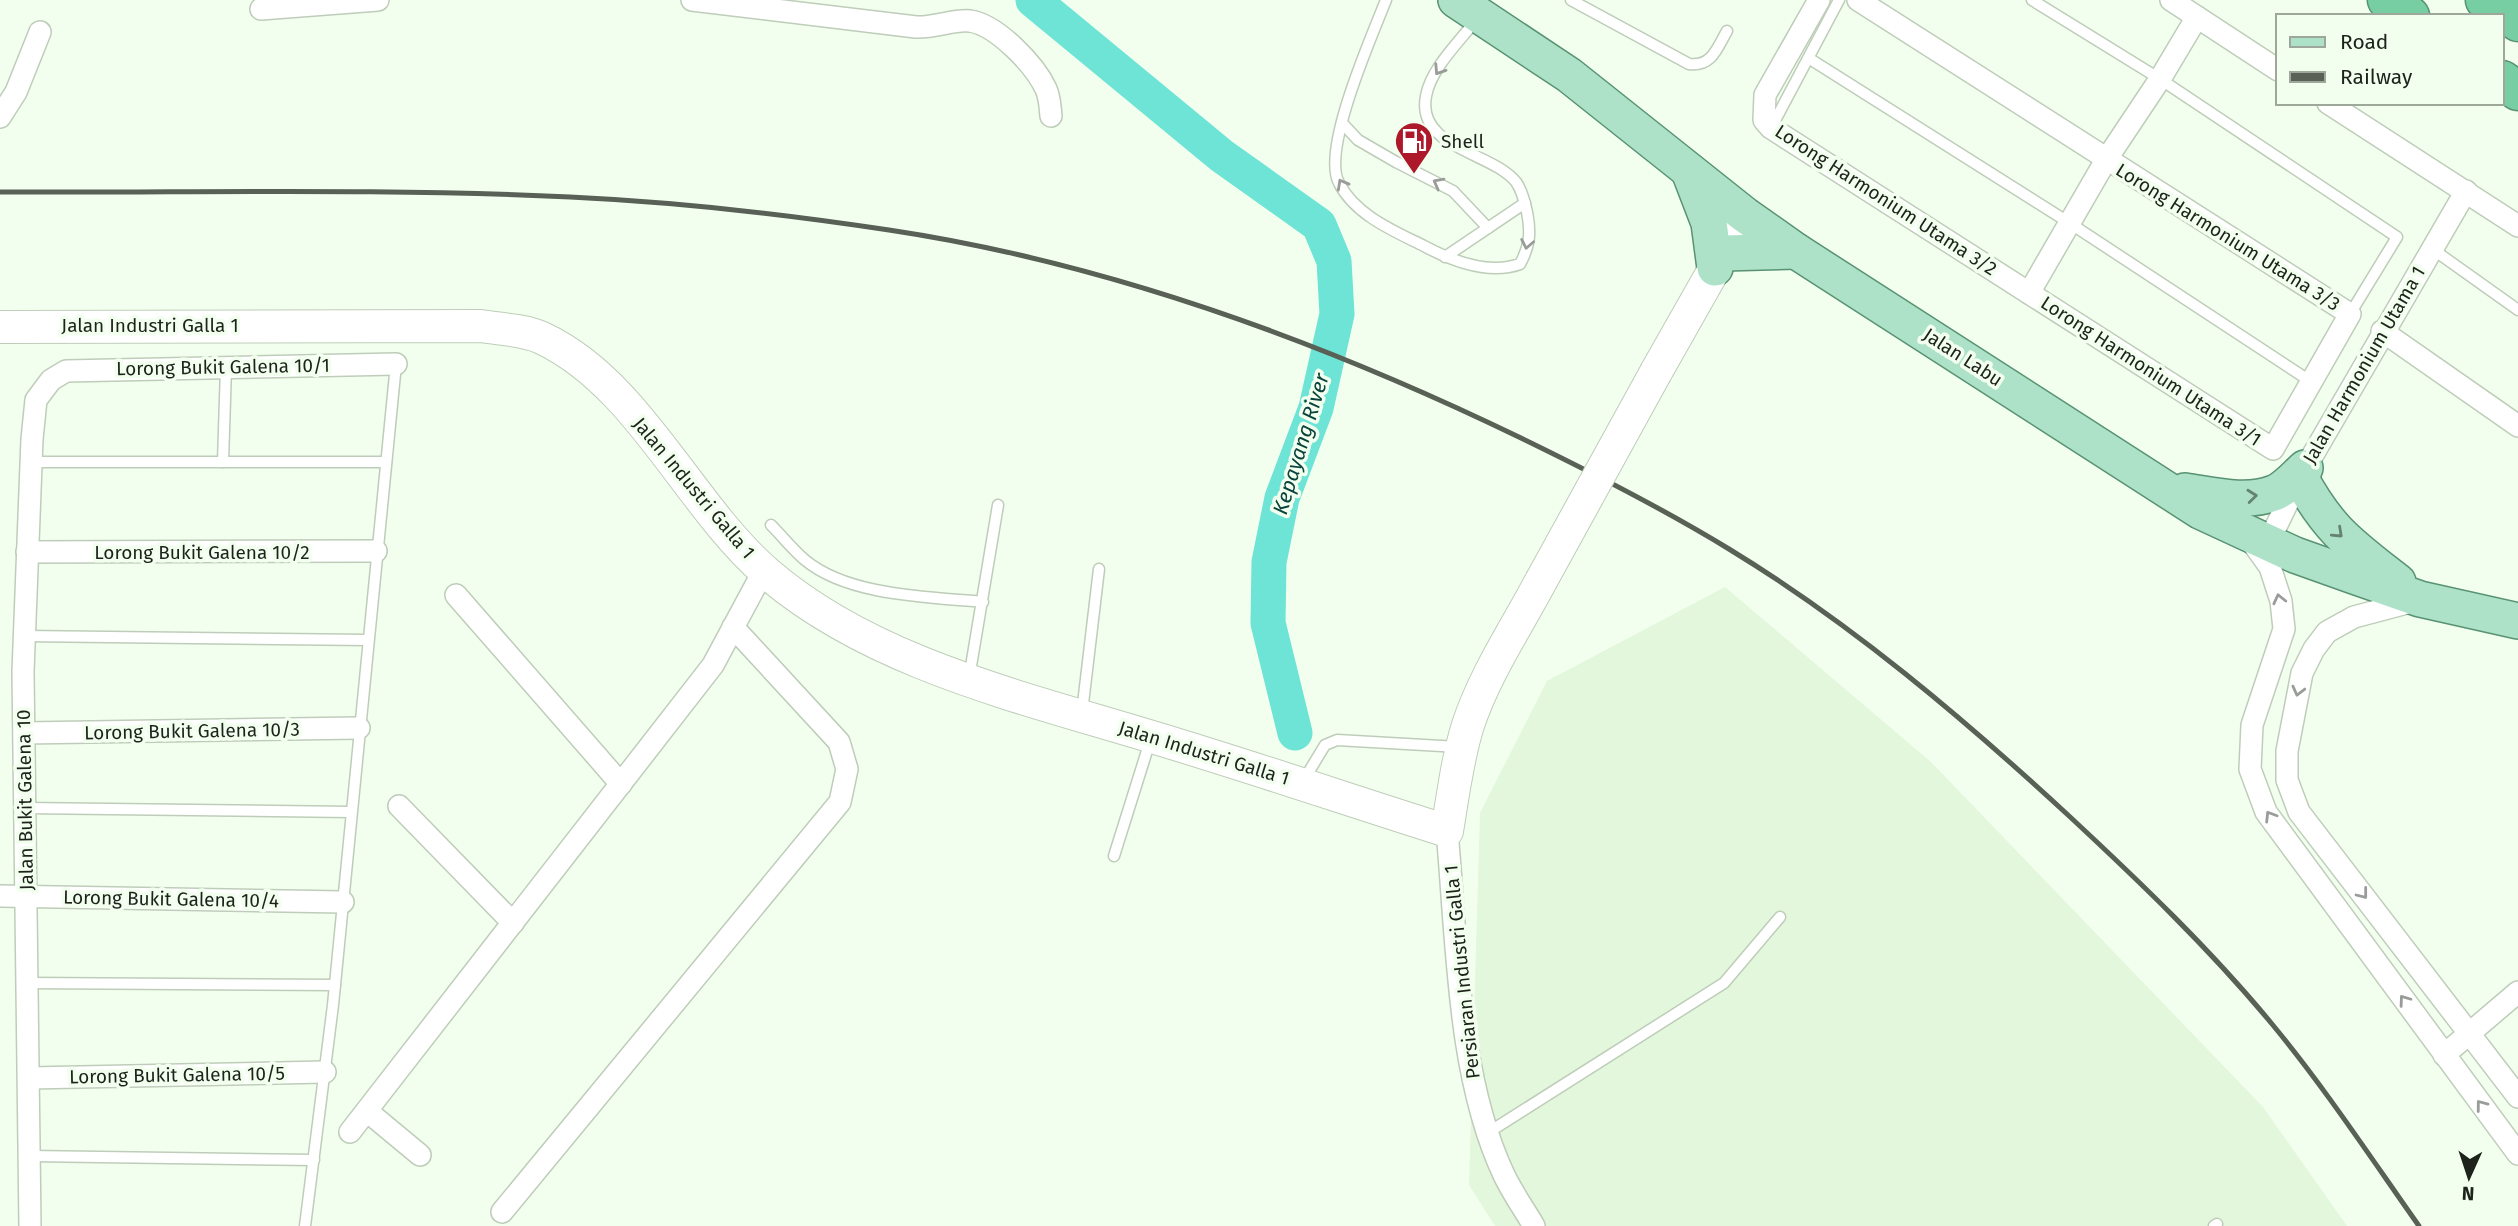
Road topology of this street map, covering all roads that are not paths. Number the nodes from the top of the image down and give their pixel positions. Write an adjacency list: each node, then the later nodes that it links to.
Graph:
1 (378, 0): 13 (street)
2 (692, 0): 23 (street)
3 (1386, 0): 25 (lane)
4 (1571, 0): 17 (lane)
5 (1819, 0): 26 (street, Lorong Harmonium Utama 3/2)
6 (1839, 0): 19 (lane)
7 (1858, 0): 27 (street, Lorong Harmonium Utama 3/3)
8 (2032, 0): 21 (lane)
9 (2171, 0): 15 (street)
10 (2387, 0): 14 (highway)
11 (2485, 0): 16 (highway)
12 (1465, 5): 28 (main road, Jalan Labu); 30 (lane, one-way to 30)
13 (261, 9)
14 (2407, 14)
15 (2197, 17): 20 (street); 21 (street)
16 (2518, 22)
17 (1727, 31)
18 (40, 32): 24 (street)
19 (1810, 59): 26 (lane); 32 (lane)
20 (2276, 69)
21 (2160, 79): 27 (street); 41 (lane)
22 (2331, 105): 29 (street)
23 (1051, 116)
24 (0, 117)
25 (1342, 123): 34 (lane, one-way to 25); 37 (lane, one-way to 25)
26 (1771, 128): 39 (street, Lorong Harmonium Utama 3/2)
27 (2106, 160): 32 (street); 41 (street, Lorong Harmonium Utama 3/3)
28 (1689, 170): 31 (main road, Jalan Labu); 38 (main road)
29 (2466, 191): 33 (street); 35 (street, Jalan Harmonium Utama 1)
30 (1525, 203): 34 (lane); 37 (lane, one-way to 37)
31 (1745, 215): 36 (main road, Jalan Labu); 38 (main road)
32 (2068, 222): 39 (street); 47 (lane)
33 (2518, 226)
34 (1488, 228): 37 (lane)
35 (2431, 248): 40 (lane); 43 (street, Jalan Harmonium Utama 1)
36 (1796, 250): 38 (main road); 53 (main road, Jalan Labu)
37 (1445, 257)
38 (1719, 261): 73 (main road, bridge)
39 (2029, 293): 47 (street, Lorong Harmonium Utama 3/1)
40 (2518, 310)
41 (2350, 314): 47 (street)
42 (0, 327): 60 (main road, Jalan Industri Galla 1)
43 (2382, 331): 48 (street); 52 (street, Jalan Harmonium Utama 1)
44 (396, 363): 45 (street, Lorong Bukit Galena 10/1); 51 (lane)
45 (226, 367): 46 (street, Lorong Bukit Galena 10/1); 50 (lane)
46 (51, 380): 49 (street, Jalan Bukit Galena 10)
47 (2310, 381)
48 (2518, 426)
49 (31, 462): 50 (lane); 58 (street, Jalan Bukit Galena 10)
50 (223, 462): 51 (lane)
51 (386, 462): 57 (lane)
52 (2302, 472): 53 (main road, one-way to 52); 56 (street, Jalan Harmonium Utama 1); 62 (main road, one-way to 62)
53 (2160, 487): 56 (main road, Jalan Labu)
54 (998, 505): 63 (lane)
55 (771, 525): 63 (lane)
56 (2257, 538): 62 (main road, Jalan Labu); 90 (street, one-way to 56)
57 (376, 551): 58 (street, Lorong Bukit Galena 10/2); 67 (lane)
58 (27, 552): 66 (street, Jalan Bukit Galena 10)
59 (1099, 569): 69 (lane)
60 (764, 570): 65 (street); 68 (main road, Jalan Industri Galla 1)
61 (456, 596): 75 (street)
62 (2420, 599): 64 (main road, Jalan Labu); 89 (street, one-way to 89)
63 (983, 603): 68 (lane)
64 (2518, 621)
65 (733, 627): 75 (street); 101 (street)
66 (24, 636): 67 (lane); 71 (street, Jalan Bukit Galena 10)
67 (368, 640): 70 (lane)
68 (968, 680): 69 (main road, Jalan Industri Galla 1)
69 (1081, 716): 72 (main road, Jalan Industri Galla 1)
70 (359, 728): 71 (street, Lorong Bukit Galena 10/3); 78 (lane)
71 (24, 733): 77 (street, Jalan Bukit Galena 10)
72 (1152, 737): 74 (main road, Jalan Industri Galla 1); 80 (lane)
73 (1462, 747): 74 (lane); 79 (main road)
74 (1302, 783): 79 (main road, Jalan Industri Galla 1)
75 (621, 785): 85 (street)
76 (399, 806): 85 (street)
77 (25, 808): 78 (lane); 82 (street, Jalan Bukit Galena 10)
78 (351, 812): 83 (lane)
79 (1447, 831): 96 (street, Persiaran Industri Galla 1)
80 (1114, 856)
81 (0, 896): 82 (street, Lorong Bukit Galena 10/4)
82 (27, 896): 83 (street, Lorong Bukit Galena 10/4); 86 (street, Jalan Bukit Galena 10)
83 (343, 902): 87 (lane)
84 (1780, 917): 96 (lane)
85 (513, 923): 94 (street)
86 (28, 983): 87 (lane); 92 (street, Jalan Bukit Galena 10)
87 (335, 985): 91 (lane)
88 (2518, 992): 89 (street)
89 (2470, 1031): 90 (street); 93 (street)
90 (2444, 1055): 97 (street, one-way to 90)
91 (325, 1072): 92 (street, Lorong Bukit Galena 10/5); 100 (lane)
92 (29, 1078): 99 (street, Jalan Bukit Galena 10)
93 (2518, 1097)
94 (367, 1111): 95 (street); 98 (street)
95 (350, 1132)
96 (1489, 1132): 104 (street, Persiaran Industri Galla 1)
97 (2518, 1154)
98 (420, 1155)
99 (30, 1156): 100 (lane); 102 (street, Jalan Bukit Galena 10)
100 (314, 1160): 103 (lane)
101 (502, 1212)
102 (30, 1226)
103 (304, 1226)
104 (1534, 1226)

